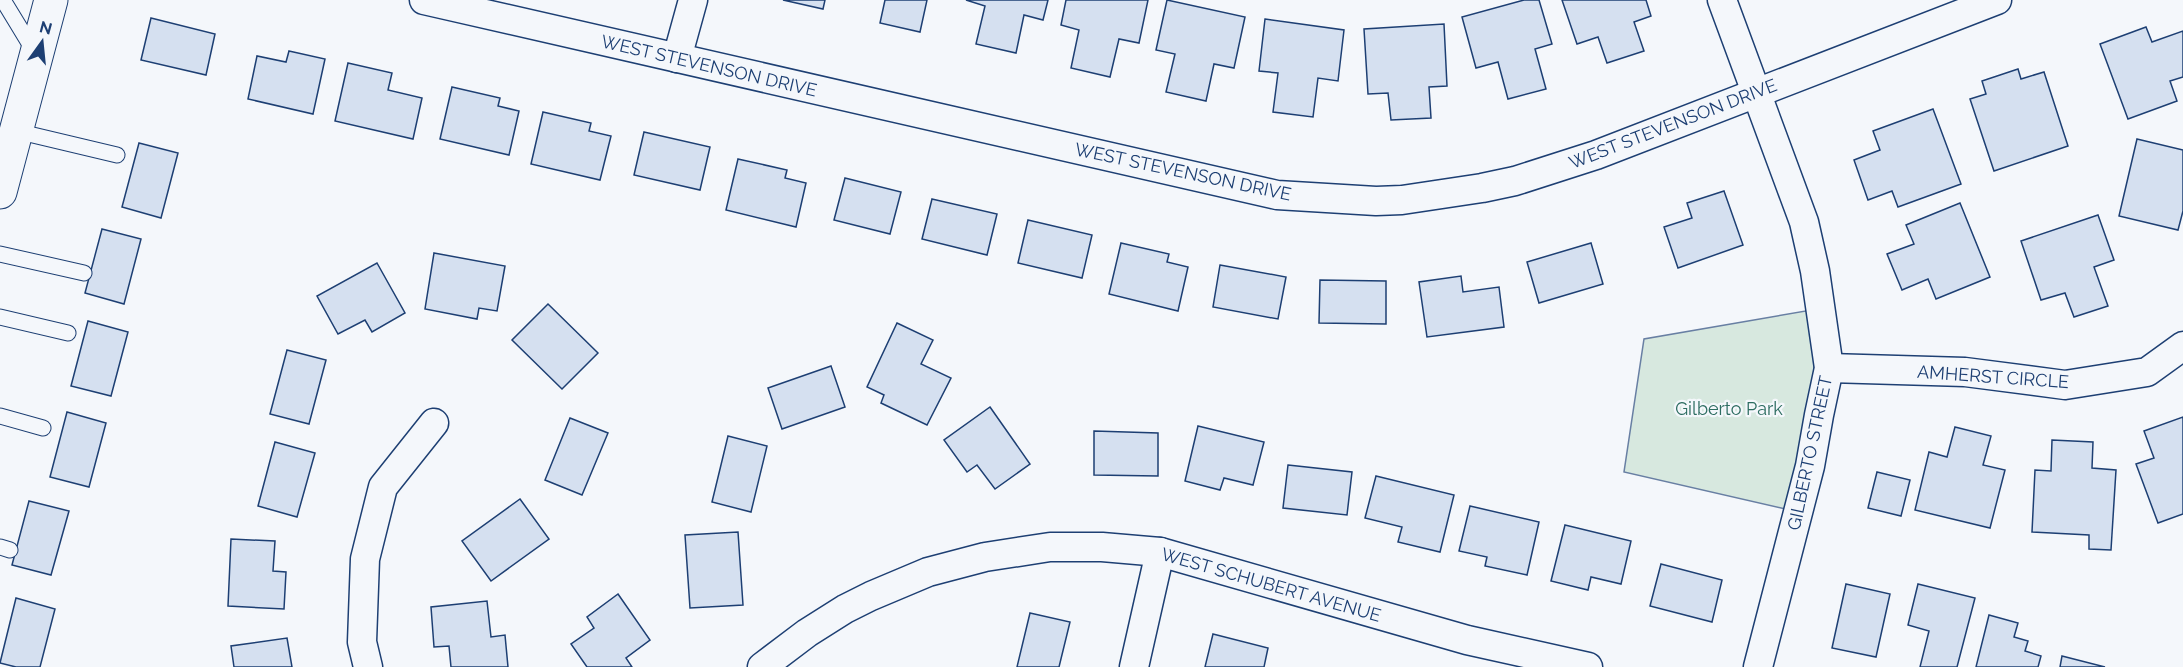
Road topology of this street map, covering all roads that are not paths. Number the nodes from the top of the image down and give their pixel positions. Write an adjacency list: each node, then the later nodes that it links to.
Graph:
1 (3, 0): 7 (lane)
2 (51, 0): 7 (street)
3 (423, 0): 8 (street, WEST STEVENSON DRIVE)
4 (693, 0): 8 (street)
5 (1722, 0): 9 (street, GILBERTO STREET)
6 (1997, 0): 9 (street, WEST STEVENSON DRIVE)
7 (36, 54): 10 (street)
8 (677, 58): 9 (street, WEST STEVENSON DRIVE)
9 (1757, 93): 18 (street, GILBERTO STREET)
10 (16, 130): 11 (lane); 12 (street)
11 (117, 155)
12 (0, 192)
13 (0, 254): 14 (lane)
14 (84, 273)
15 (0, 317): 16 (lane)
16 (68, 333)
17 (2183, 346): 18 (street, AMHERST CIRCLE)
18 (1829, 368): 27 (street, GILBERTO STREET)
19 (0, 416): 21 (lane)
20 (434, 423): 23 (street)
21 (43, 428)
22 (1160, 552): 24 (street, WEST SCHUBERT AVENUE); 25 (street); 26 (street, WEST SCHUBERT AVENUE)
23 (368, 667)
24 (762, 667)
25 (1134, 667)
26 (1588, 667)
27 (1758, 667)

